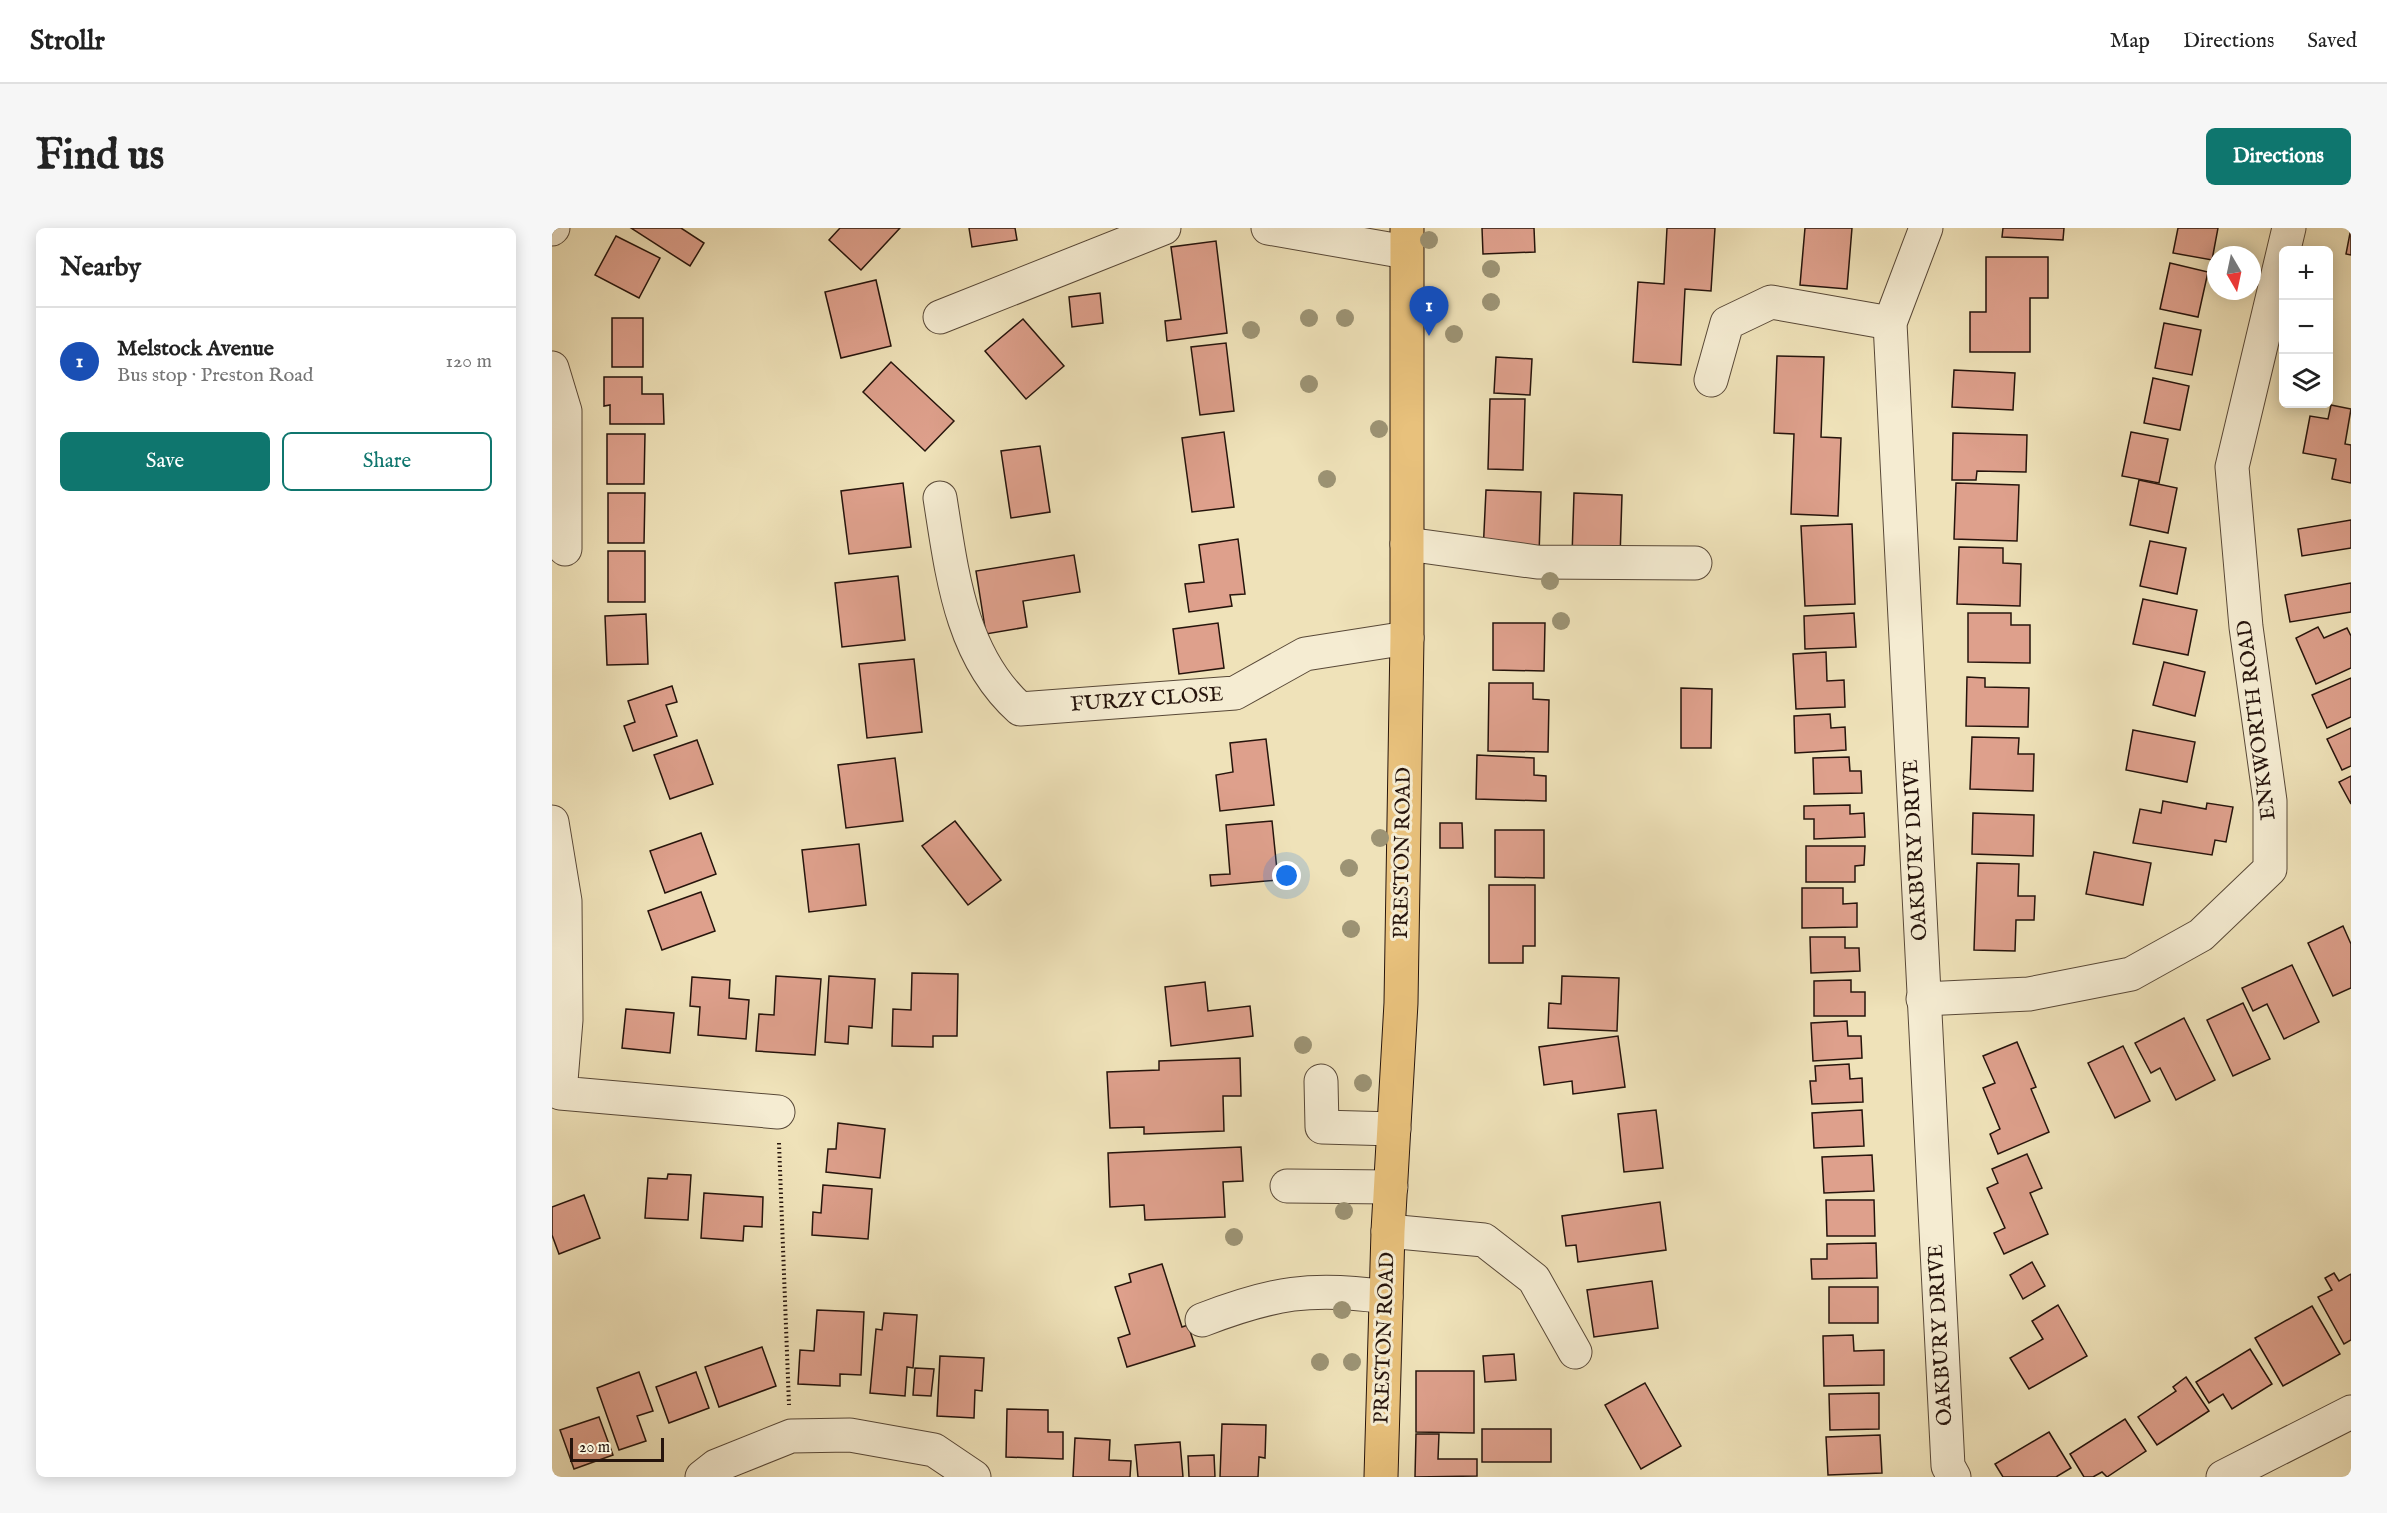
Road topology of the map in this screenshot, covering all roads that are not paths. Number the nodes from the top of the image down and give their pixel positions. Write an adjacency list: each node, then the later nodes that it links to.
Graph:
1 (1164, 228): 6 (street)
2 (1268, 228): 5 (street)
3 (1926, 228): 7 (street, OAKBURY DRIVE)
4 (2289, 228): 16 (street, ENKWORTH ROAD)
5 (1406, 240): 11 (main road, PRESTON ROAD)
6 (940, 317)
7 (1890, 322): 9 (street); 16 (street, OAKBURY DRIVE)
8 (552, 368): 12 (street)
9 (1711, 380)
10 (940, 498): 14 (street, FURZY CLOSE)
11 (1407, 544): 13 (street); 14 (main road, PRESTON ROAD)
12 (565, 549)
13 (1695, 563)
14 (1407, 638): 20 (main road, PRESTON ROAD)
15 (552, 822): 18 (street)
16 (1923, 999): 31 (street, OAKBURY DRIVE)
17 (1322, 1081): 20 (street)
18 (556, 1103): 19 (street)
19 (778, 1112)
20 (1394, 1129): 22 (main road, PRESTON ROAD)
21 (1287, 1186): 22 (street)
22 (1391, 1187): 23 (main road, PRESTON ROAD)
23 (1388, 1231): 24 (main road, PRESTON ROAD); 26 (street)
24 (1386, 1297): 25 (street); 30 (main road, PRESTON ROAD)
25 (1202, 1320)
26 (1575, 1352)
27 (2351, 1412): 32 (street)
28 (702, 1477): 29 (street)
29 (974, 1477)
30 (1381, 1477)
31 (1954, 1477)
32 (2223, 1477)

